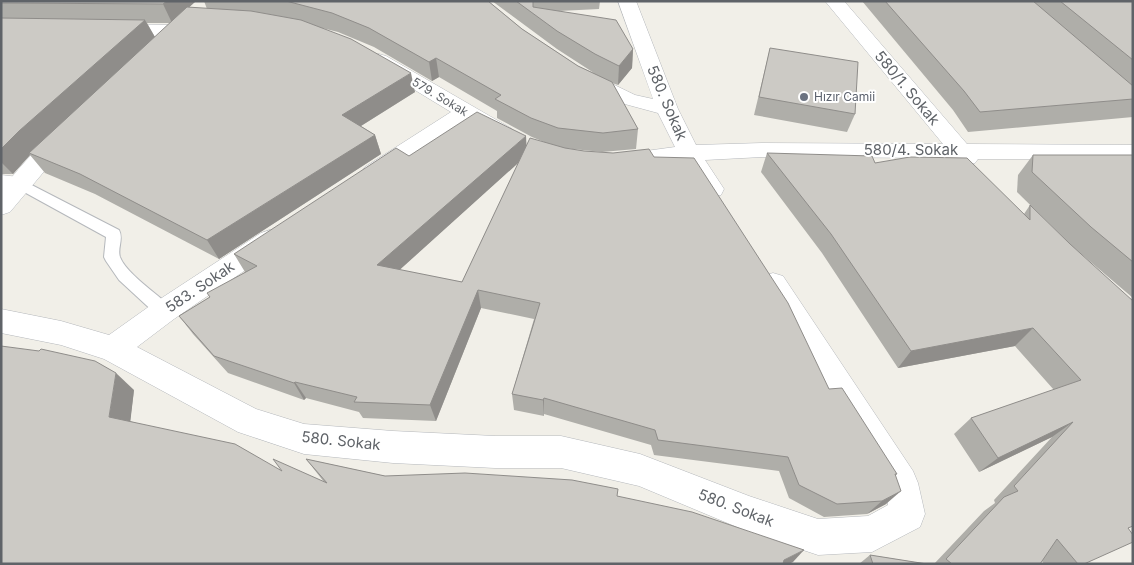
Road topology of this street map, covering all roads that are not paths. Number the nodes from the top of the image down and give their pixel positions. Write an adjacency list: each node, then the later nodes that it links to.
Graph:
1 (627, 1): 7 (street, 580. Sokak)
2 (834, 1): 11 (street, 580/1. Sokak)
3 (100, 30): 4 (street)
4 (158, 51)
5 (366, 52): 8 (street, 579. Sokak)
6 (573, 70): 7 (street)
7 (667, 108): 13 (street, 580. Sokak)
8 (465, 112): 10 (street, 579. Sokak); 17 (street)
9 (80, 124): 16 (street)
10 (523, 144)
11 (959, 150): 12 (street, 580/4. Sokak); 13 (street, 580/4. Sokak); 15 (street, 580/1. Sokak)
12 (1133, 152)
13 (689, 153): 14 (street); 19 (street, 580. Sokak)
14 (602, 162)
15 (979, 171)
16 (10, 183): 18 (street); 22 (lane)
17 (351, 187)
18 (1, 206)
19 (726, 210)
20 (286, 230): 22 (street, 583. Sokak)
21 (758, 260): 24 (street, 580. Sokak)
22 (164, 311): 24 (street, 583. Sokak)
23 (1, 321): 24 (street, 580. Sokak)
24 (113, 349)

